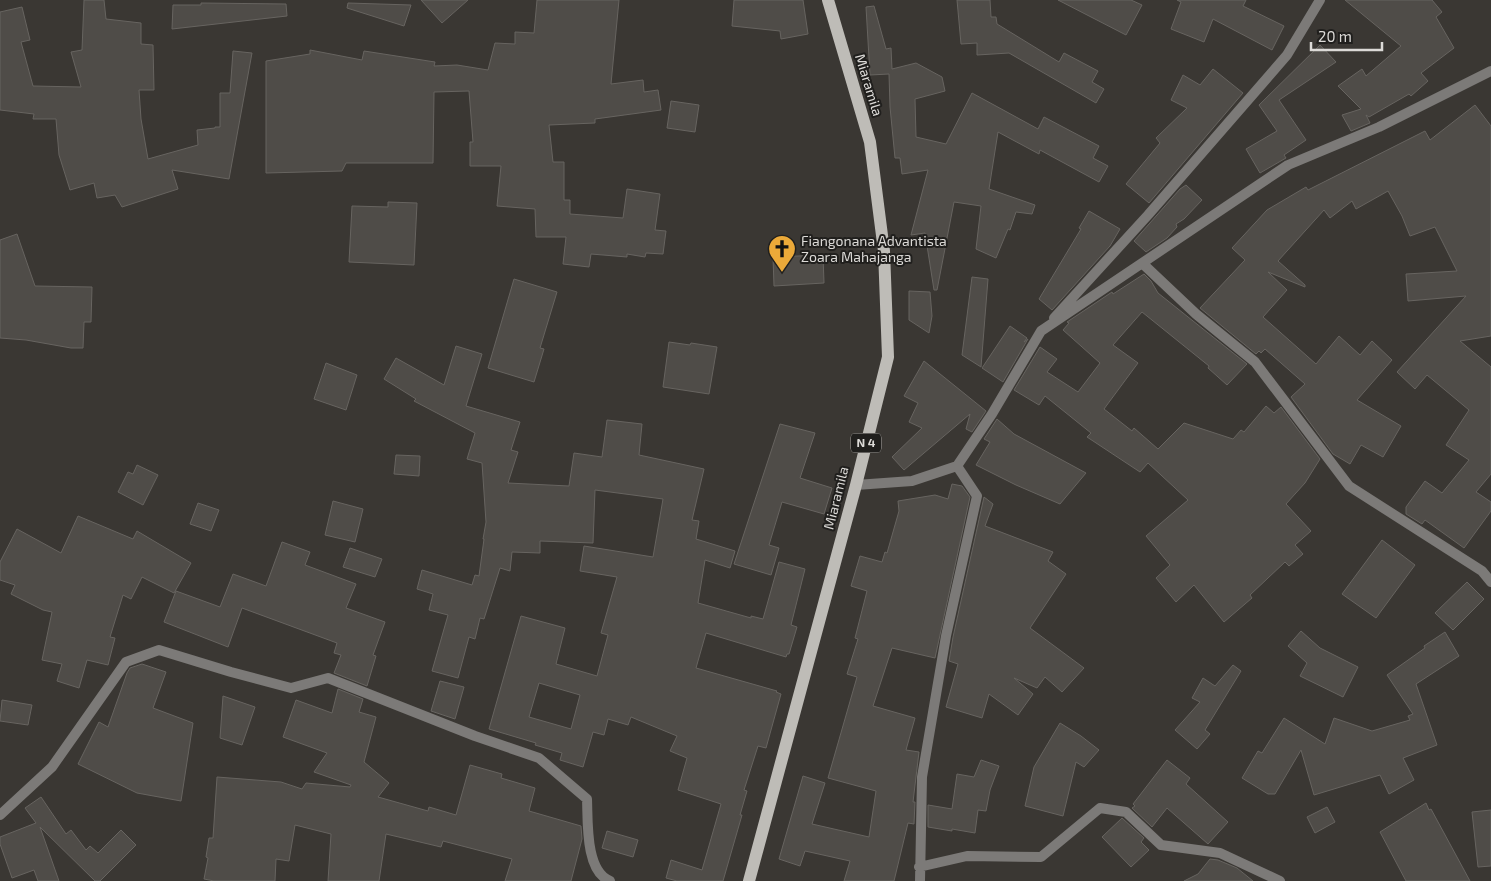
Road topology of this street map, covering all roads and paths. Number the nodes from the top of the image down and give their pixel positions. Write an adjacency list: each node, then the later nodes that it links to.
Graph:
1 (828, 0): 7 (main road, Miaramila / N 4)
2 (1320, 0): 5 (street)
3 (1491, 71): 4 (street)
4 (1142, 263): 5 (street); 8 (street)
5 (1041, 331): 6 (street)
6 (957, 466): 7 (street); 10 (street)
7 (856, 485): 12 (main road, Miaramila / N 4)
8 (1491, 582)
9 (0, 815): 11 (street)
10 (919, 867): 13 (street); 14 (street)
11 (610, 881)
12 (749, 881)
13 (920, 881)
14 (1280, 881)

